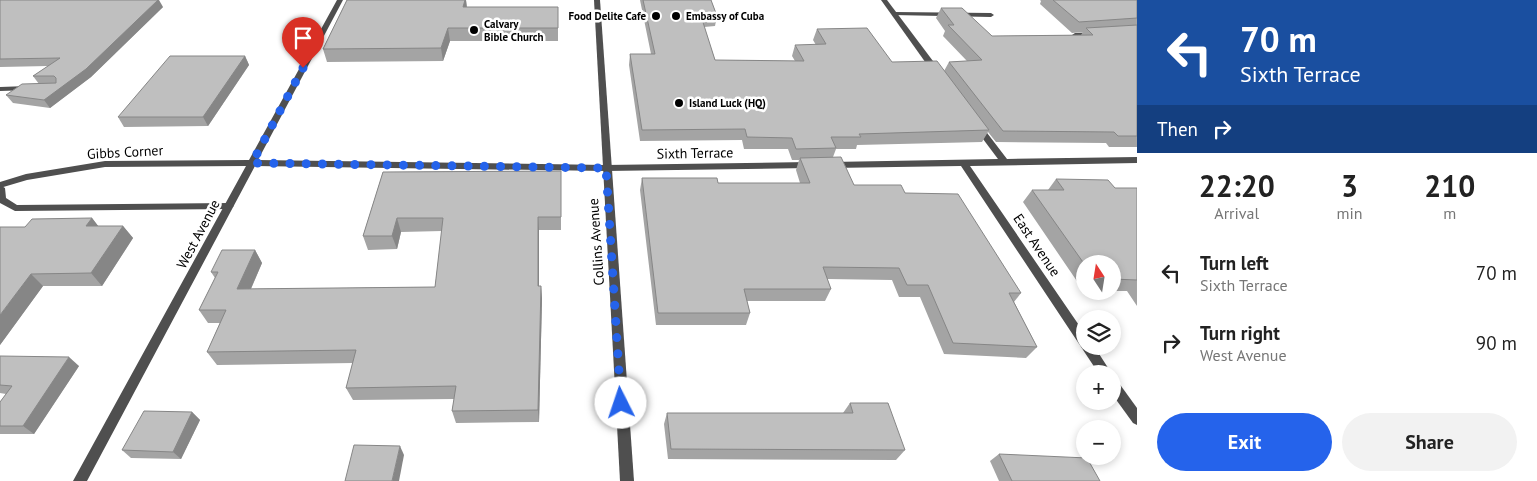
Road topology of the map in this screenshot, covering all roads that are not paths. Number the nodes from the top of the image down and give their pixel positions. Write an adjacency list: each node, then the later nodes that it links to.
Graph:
1 (340, 0): 14 (street, West Avenue)
2 (597, 0): 18 (street, Collins Avenue)
3 (884, 0): 4 (street)
4 (895, 14): 5 (street); 8 (street)
5 (991, 15)
6 (1102, 33): 7 (street)
7 (1075, 35)
8 (941, 77)
9 (0, 88): 10 (street)
10 (38, 88)
11 (975, 123): 13 (street)
12 (1137, 160): 13 (street)
13 (1004, 162): 15 (street)
14 (252, 163): 18 (street, Sixth Terrace); 19 (street, Gibbs Corner); 20 (street, West Avenue)
15 (964, 163): 17 (street); 21 (street, East Avenue)
16 (814, 165): 18 (street, Sixth Terrace)
17 (824, 165)
18 (606, 168): 25 (street, Collins Avenue)
19 (0, 186): 20 (street)
20 (229, 206): 24 (street, West Avenue)
21 (1076, 330)
22 (1121, 396): 23 (street)
23 (1137, 420)
24 (80, 481)
25 (626, 481)

